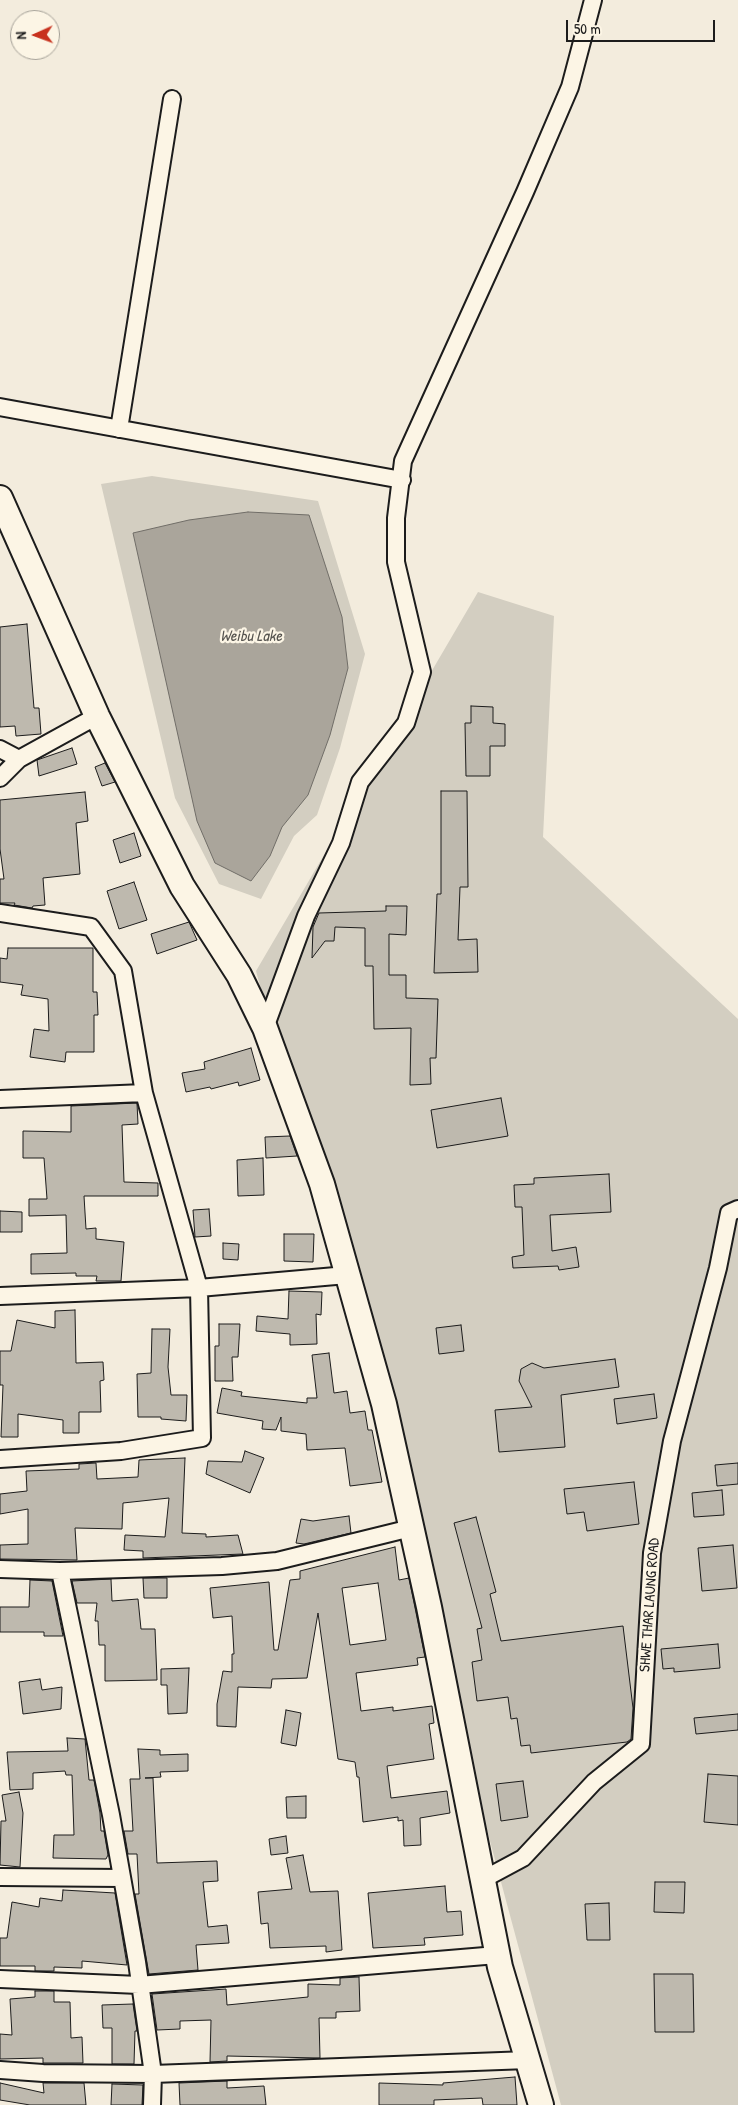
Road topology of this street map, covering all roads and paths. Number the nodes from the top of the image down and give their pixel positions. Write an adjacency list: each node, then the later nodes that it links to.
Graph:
1 (593, 0): 5 (street)
2 (172, 99): 4 (street)
3 (0, 407): 4 (street)
4 (119, 428): 5 (street)
5 (402, 480): 12 (street)
6 (0, 498): 7 (main road)
7 (97, 716): 9 (street); 12 (main road)
8 (0, 748): 9 (street)
9 (19, 759): 10 (street)
10 (0, 778)
11 (0, 913): 13 (street)
12 (265, 1028): 16 (main road)
13 (144, 1093): 14 (street); 17 (street)
14 (0, 1099)
15 (738, 1209): 25 (street, SHWE THAR LAUNG ROAD)
16 (348, 1275): 17 (street); 20 (main road)
17 (199, 1288): 18 (street); 19 (street)
18 (0, 1296)
19 (0, 1459)
20 (411, 1528): 22 (street); 25 (main road)
21 (0, 1569): 22 (street)
22 (60, 1571): 24 (street)
23 (0, 1877): 24 (street)
24 (122, 1878): 28 (street)
25 (482, 1880): 26 (main road)
26 (498, 1956): 28 (street); 29 (main road)
27 (0, 1979): 28 (street)
28 (138, 1985): 31 (street)
29 (528, 2060): 31 (street); 33 (main road)
30 (0, 2070): 31 (street)
31 (153, 2074): 32 (street)
32 (152, 2105)
33 (541, 2105)

